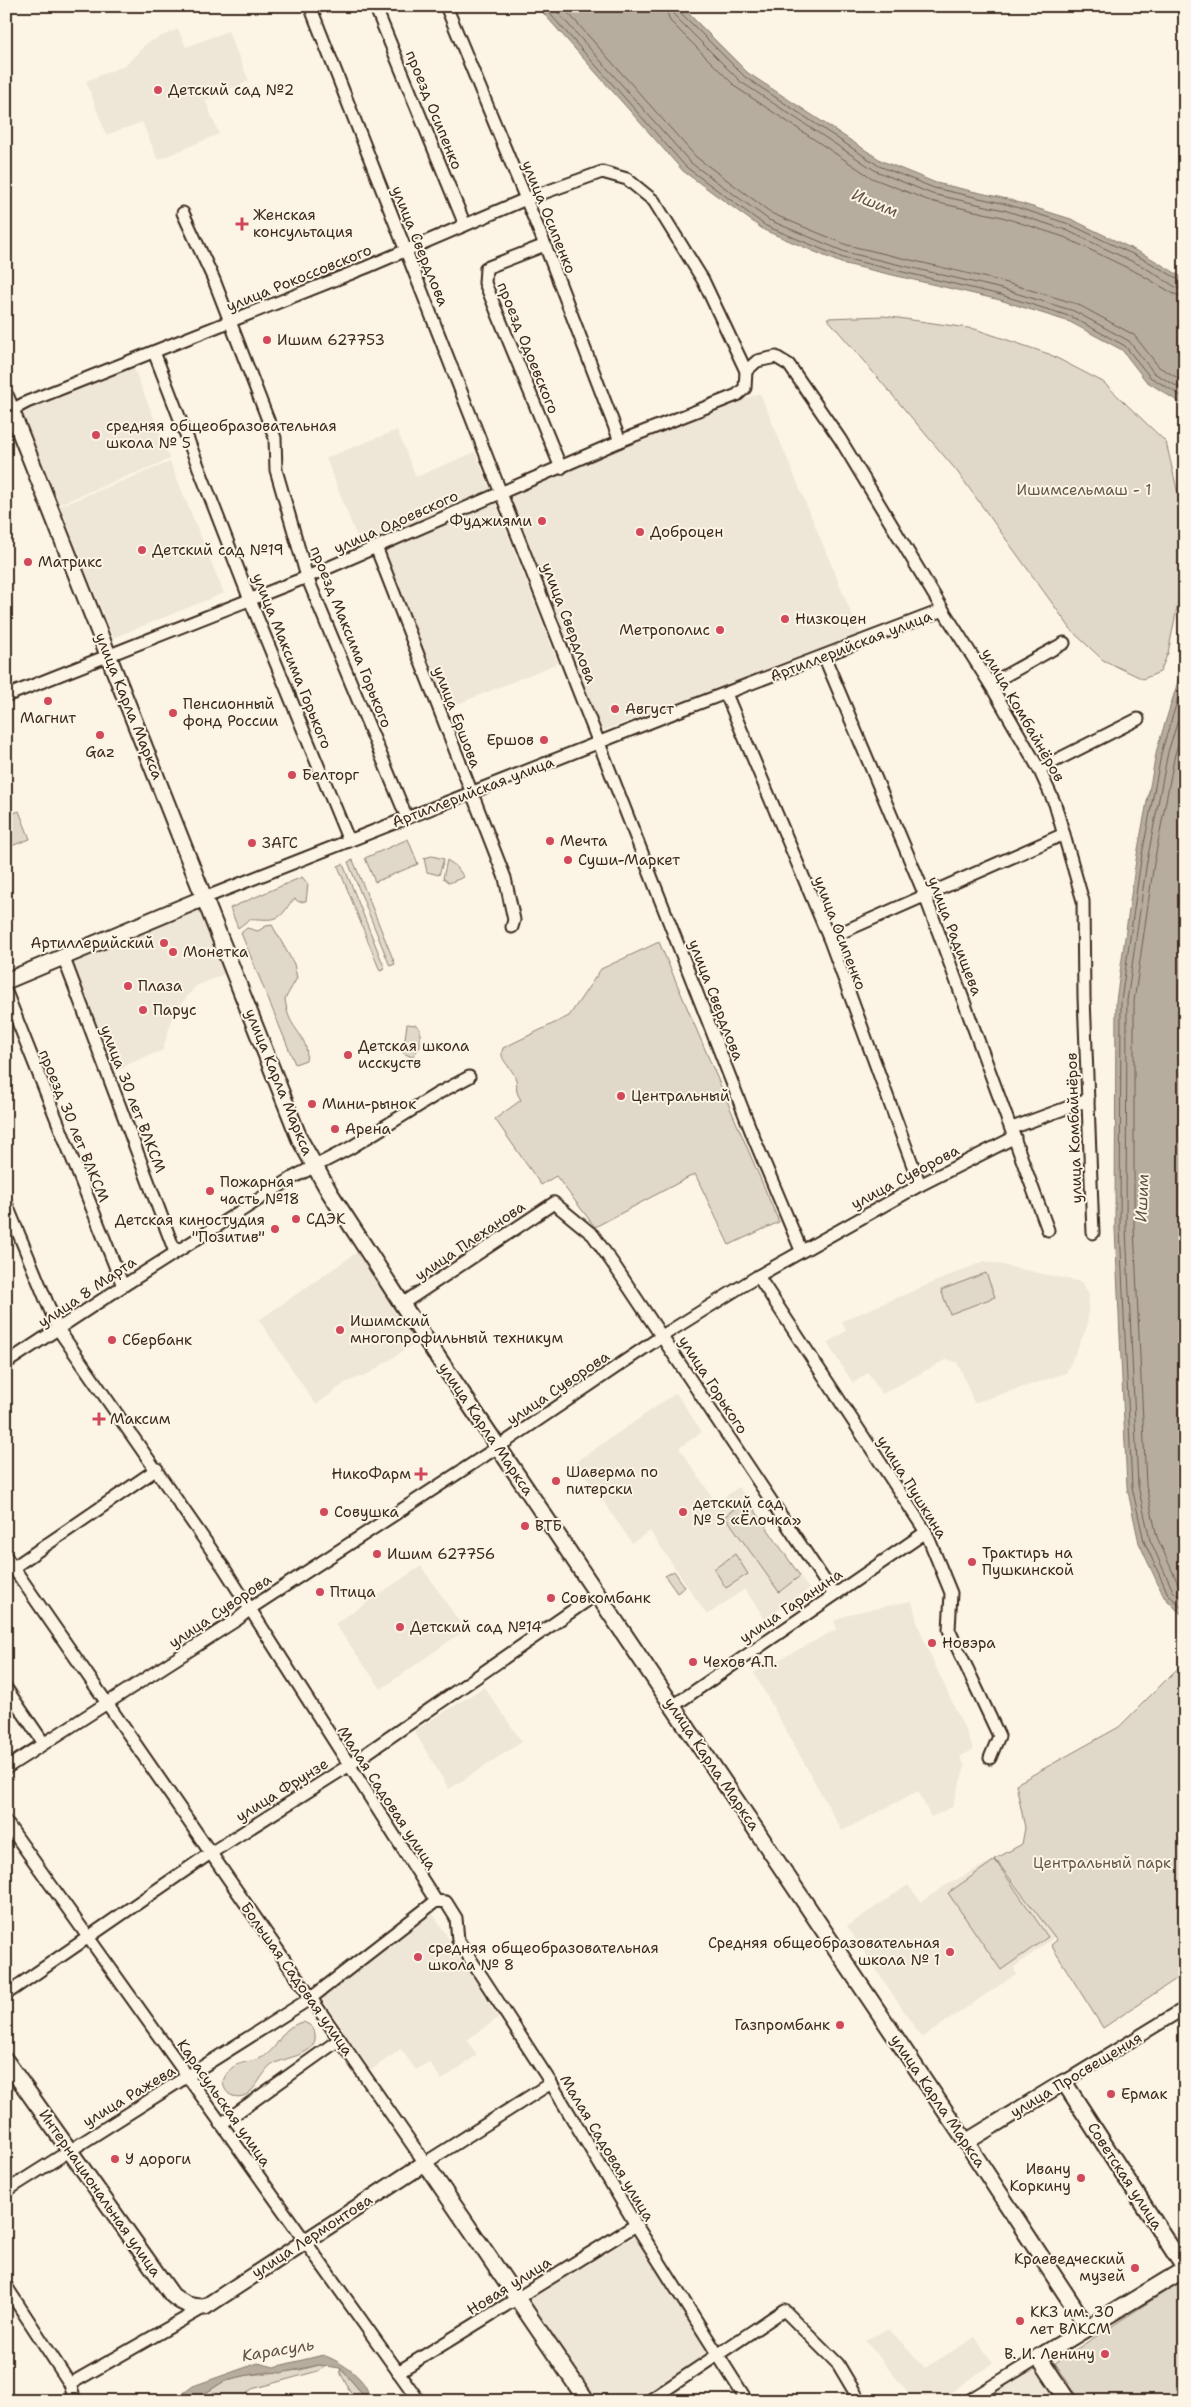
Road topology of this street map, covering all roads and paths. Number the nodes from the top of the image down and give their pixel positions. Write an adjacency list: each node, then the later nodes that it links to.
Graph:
1 (310, 6): 8 (street, улица Свердлова)
2 (375, 6): 6 (street, проезд Осипенко)
3 (446, 6): 4 (street, улица Осипенко)
4 (526, 199): 6 (street, улица Рокоссовского); 7 (street, улица Осипенко); 11 (street, улица Рокоссовского)
5 (183, 213): 9 (street, проезд Максима Горького)
6 (464, 225): 8 (street, улица Рокоссовского)
7 (545, 245): 13 (street, улица Осипенко); 14 (street, проезд Одоевского)
8 (405, 251): 9 (street, улица Рокоссовского); 15 (street, улица Свердлова)
9 (230, 322): 10 (street, улица Рокоссовского); 17 (street, проезд Максима Горького)
10 (154, 352): 12 (street, улица Рокоссовского); 18 (street, улица Максима Горького)
11 (746, 371): 13 (street, улица Одоевского); 19 (street, улица Комбайнёров)
12 (8, 407): 21 (main road, улица Карла Маркса)
13 (620, 442): 14 (street, улица Одоевского)
14 (561, 468): 15 (street, улица Одоевского)
15 (502, 492): 16 (street, улица Одоевского); 27 (street, улица Свердлова)
16 (376, 547): 17 (street, улица Одоевского); 29 (street, улица Ершова)
17 (307, 577): 18 (street, улица Одоевского); 30 (street, проезд Максима Горького)
18 (250, 600): 21 (street, улица Одоевского); 32 (street, улица Максима Горького)
19 (943, 610): 22 (street, Артиллерийская улица); 23 (street, улица Комбайнёров)
20 (1064, 644): 23 (street)
21 (108, 655): 25 (street, улица Одоевского); 34 (main road, улица Карла Маркса)
22 (824, 656): 24 (street, Артиллерийская улица); 33 (street, улица Радищева)
23 (990, 684): 28 (street, улица Комбайнёров)
24 (726, 694): 27 (street, Артиллерийская улица); 36 (street, улица Осипенко)
25 (6, 696)
26 (1138, 719): 28 (street)
27 (599, 742): 29 (street, Артиллерийская улица); 49 (street, улица Свердлова)
28 (1039, 769): 31 (street, улица Комбайнёров)
29 (470, 793): 30 (street, Артиллерийская улица); 35 (street, улица Ершова)
30 (407, 818): 32 (street, Артиллерийская улица)
31 (1064, 834): 33 (street); 41 (street, улица Комбайнёров)
32 (349, 841): 34 (street, Артиллерийская улица)
33 (924, 895): 36 (street); 42 (street, улица Радищева)
34 (204, 898): 37 (main road, Артиллерийская улица); 43 (main road, улица Карла Маркса)
35 (512, 927)
36 (829, 938): 44 (street, улица Осипенко)
37 (63, 956): 38 (main road, Артиллерийская улица); 50 (street, улица 30 лет ВЛКСМ)
38 (6, 981)
39 (6, 992): 52 (street, проезд 30 лет ВЛКСМ)
40 (469, 1077): 43 (street, улица 8 Марта)
41 (1088, 1100): 42 (street, улица Суворова); 48 (street, улица Комбайнёров)
42 (1013, 1133): 44 (street, улица Суворова); 47 (street, улица Радищева)
43 (314, 1166): 50 (street, улица 8 Марта); 53 (main road, улица Карла Маркса)
44 (920, 1185): 49 (street, улица Суворова)
45 (554, 1202): 53 (street, улица Плеханова); 55 (street, улица Горького)
46 (6, 1204): 54 (street, Малая Садовая улица)
47 (1048, 1230)
48 (1093, 1233)
49 (801, 1250): 51 (street, улица Суворова)
50 (175, 1252): 52 (street, улица 8 Марта)
51 (758, 1276): 55 (street, улица Суворова); 59 (street, улица Пушкина)
52 (123, 1286): 54 (street, улица 8 Марта)
53 (402, 1304): 57 (main road, улица Карла Маркса)
54 (58, 1329): 56 (street, улица 8 Марта); 58 (street, Малая Садовая улица)
55 (662, 1336): 57 (street, улица Суворова); 62 (street, улица Горького)
56 (6, 1363)
57 (498, 1447): 61 (main road, улица Карла Маркса); 63 (street, улица Суворова)
58 (157, 1469): 60 (street); 63 (street, Малая Садовая улица)
59 (926, 1532): 62 (street, улица Гаранина); 68 (street, улица Пушкина)
60 (9, 1561): 65 (street, Большая Садовая улица)
61 (598, 1593): 66 (main road, улица Карла Маркса); 69 (street, улица Фрунзе)
62 (834, 1595): 66 (street, улица Гаранина)
63 (250, 1608): 65 (street, улица Суворова); 69 (street, Малая Садовая улица)
64 (6, 1688): 67 (street)
65 (106, 1702): 67 (street, улица Суворова); 72 (street, Большая Садовая улица)
66 (673, 1706): 84 (main road, улица Карла Маркса)
67 (43, 1742): 70 (street, улица Суворова)
68 (990, 1758)
69 (348, 1766): 72 (street, улица Фрунзе); 73 (street, Малая Садовая улица)
70 (6, 1768)
71 (6, 1822): 74 (street, Карасульская улица)
72 (209, 1854): 74 (street, улица Фрунзе); 76 (street, Большая Садовая улица)
73 (436, 1901): 76 (street, улица Ражева); 82 (street, Малая Садовая улица)
74 (88, 1936): 75 (street, улица Фрунзе); 80 (street, Карасульская улица)
75 (6, 1994)
76 (311, 1998): 78 (street, Большая Садовая улица); 80 (street, улица Ражева)
77 (1185, 2008): 81 (street, улица Просвещения)
78 (340, 2039): 83 (street); 86 (street, Большая Садовая улица)
79 (6, 2061): 85 (main road, Интернациональная улица)
80 (188, 2078): 83 (street, Карасульская улица); 85 (street, улица Ражева)
81 (1064, 2082): 84 (main road, улица Просвещения); 90 (main road, Советская улица)
82 (551, 2083): 86 (street, улица Лермонтова); 88 (street, Малая Садовая улица)
83 (221, 2124): 89 (street, Карасульская улица)
84 (966, 2142): 94 (main road, улица Карла Маркса)
85 (70, 2150): 87 (street, улица Ражева); 93 (main road, Интернациональная улица)
86 (425, 2163): 89 (main road, улица Лермонтова); 92 (main road, Большая Садовая улица)
87 (6, 2191)
88 (636, 2225): 92 (street, Новая улица); 95 (street, Малая Садовая улица)
89 (303, 2241): 93 (main road, улица Лермонтова); 97 (street, Карасульская улица)
90 (1185, 2269): 94 (main road)
91 (6, 2286): 98 (street)
92 (517, 2298): 97 (street, Новая улица); 101 (main road, Большая Садовая улица)
93 (204, 2307): 98 (street, улица Лермонтова)
94 (1088, 2328): 96 (main road)
95 (718, 2353): 102 (street); 103 (street, Малая Садовая улица); 104 (street)
96 (1039, 2357): 105 (street); 106 (main road)
97 (398, 2372): 100 (street, Карасульская улица)
98 (70, 2384): 99 (street)
99 (76, 2401)
100 (419, 2401)
101 (587, 2401)
102 (649, 2401)
103 (747, 2401)
104 (860, 2401)
105 (968, 2401)
106 (1068, 2401)

